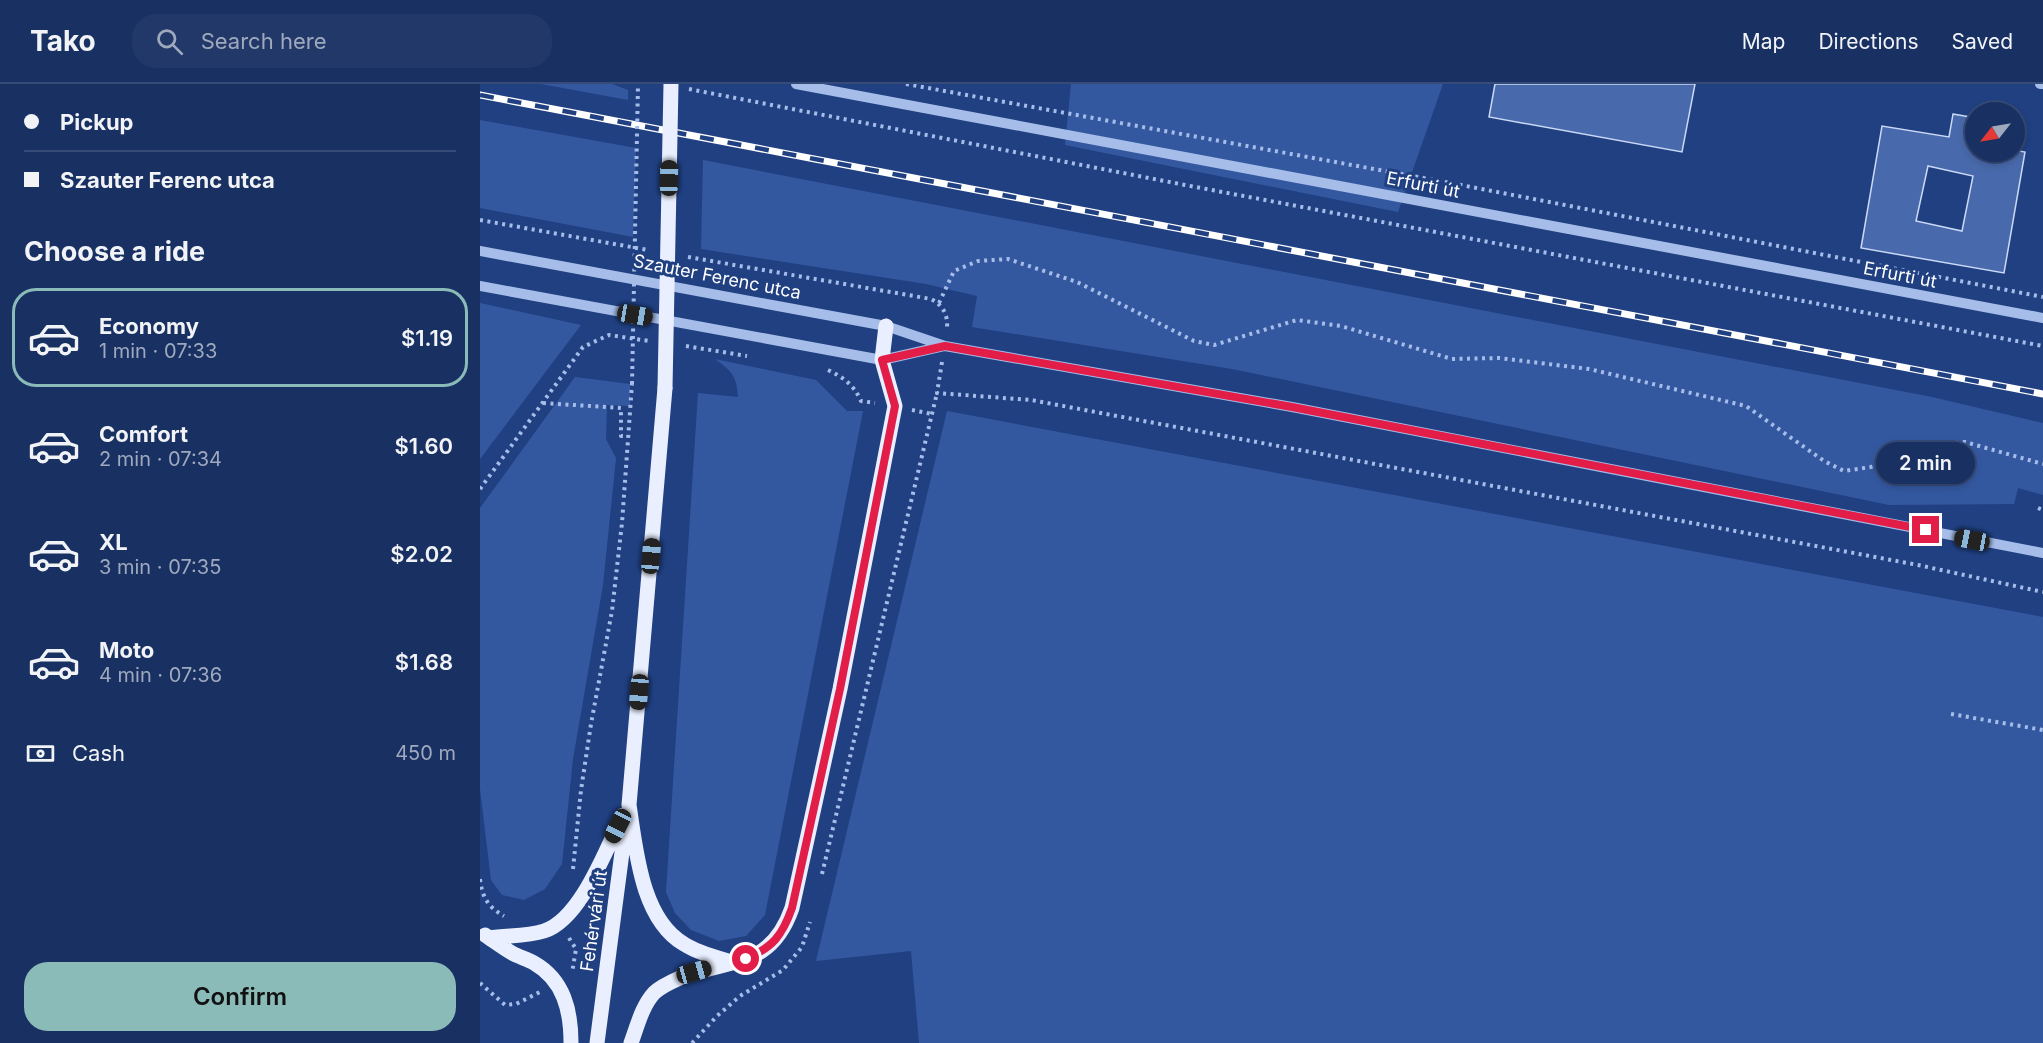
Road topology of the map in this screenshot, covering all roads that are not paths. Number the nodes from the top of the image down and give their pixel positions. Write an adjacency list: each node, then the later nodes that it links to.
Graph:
1 (671, 84): 10 (main road, bridge)
2 (796, 84): 5 (street, Erfurti út)
3 (480, 251): 6 (street, Szauter Ferenc utca)
4 (480, 286): 8 (street, Szauter Ferenc utca)
5 (2043, 318)
6 (886, 326): 7 (street, Szauter Ferenc utca); 8 (main road)
7 (945, 346): 8 (street, Szauter Ferenc utca); 9 (street, Szauter Ferenc utca)
8 (882, 360): 12 (main road)
9 (2043, 553)
10 (629, 805): 11 (main road); 12 (main road); 14 (main road, Fehérvári út)
11 (484, 935): 13 (main road)
12 (732, 962): 15 (main road)
13 (571, 1043)
14 (597, 1043)
15 (631, 1043)

